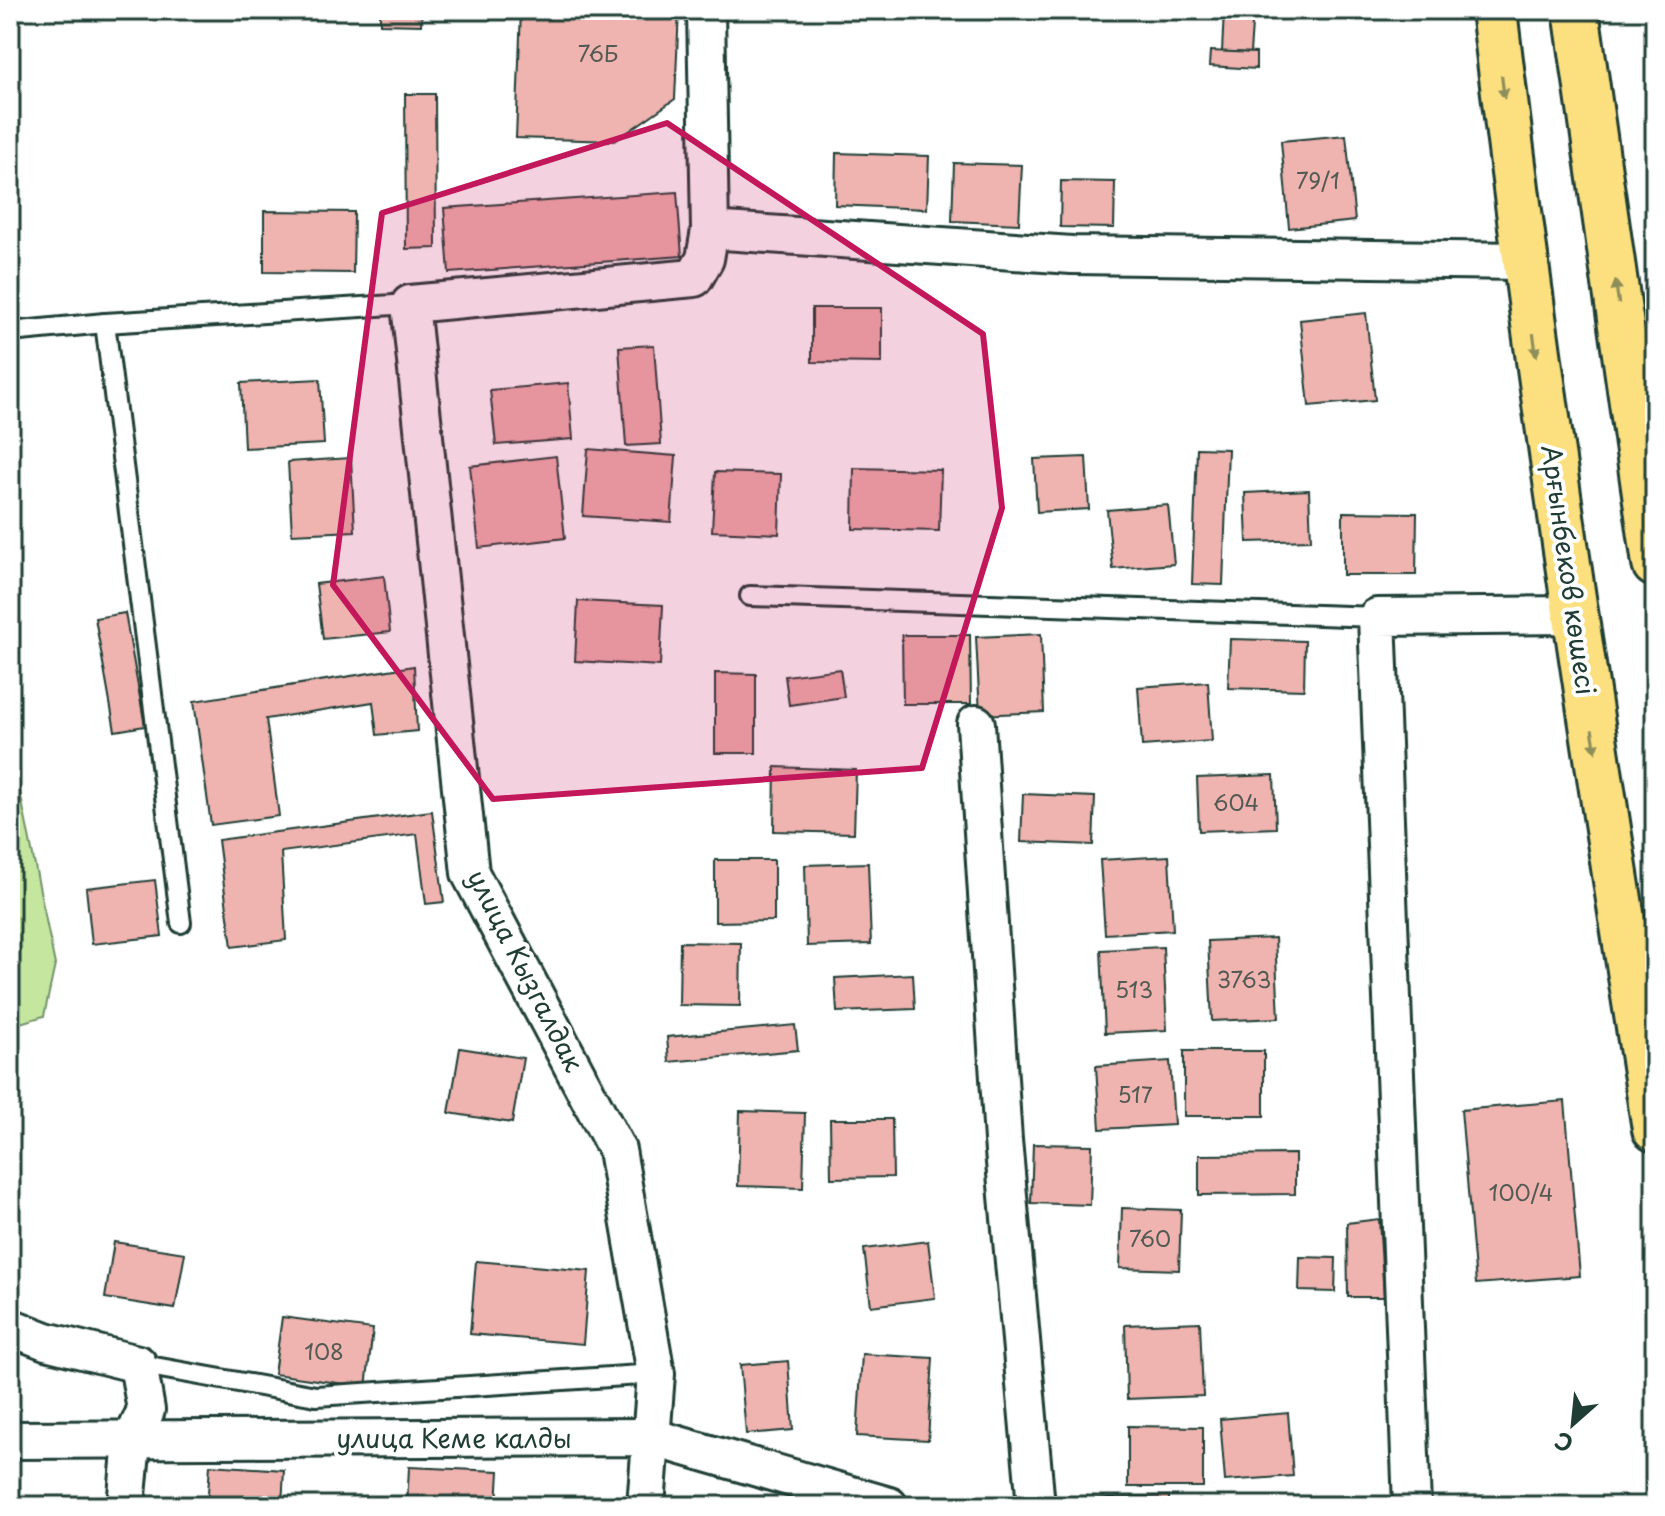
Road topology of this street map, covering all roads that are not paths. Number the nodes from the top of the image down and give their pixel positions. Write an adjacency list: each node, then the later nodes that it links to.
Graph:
1 (706, 10): 4 (street)
2 (1494, 10): 5 (main road, Арғынбеков көшесі, one-way to 5)
3 (1576, 10): 9 (main road, one-way to 3)
4 (710, 230): 5 (street); 6 (street)
5 (1523, 261): 12 (main road, Арғынбеков көшесі, one-way to 12)
6 (410, 304): 7 (lane); 19 (street, улица Кызгалдак)
7 (105, 323): 8 (lane); 15 (lane)
8 (10, 332)
9 (1643, 392): 10 (main road)
10 (1655, 564)
11 (750, 596): 13 (lane)
12 (1574, 615): 13 (street); 16 (main road, Арғынбеков көшесі, one-way to 16)
13 (1377, 617): 27 (street)
14 (976, 724): 26 (street)
15 (181, 923)
16 (1655, 1129)
17 (10, 1327): 18 (street)
18 (138, 1364): 19 (lane); 22 (street)
19 (656, 1374): 20 (street, улица Кызгалдак)
20 (651, 1437): 22 (street, улица Кеме калды); 24 (street, улица Кызгалдак); 25 (street, улица Кеме калды)
21 (10, 1440): 22 (street, улица Кеме калды)
22 (132, 1441): 23 (street)
23 (126, 1506)
24 (646, 1506)
25 (889, 1506)
26 (1036, 1506)
27 (1412, 1506)

